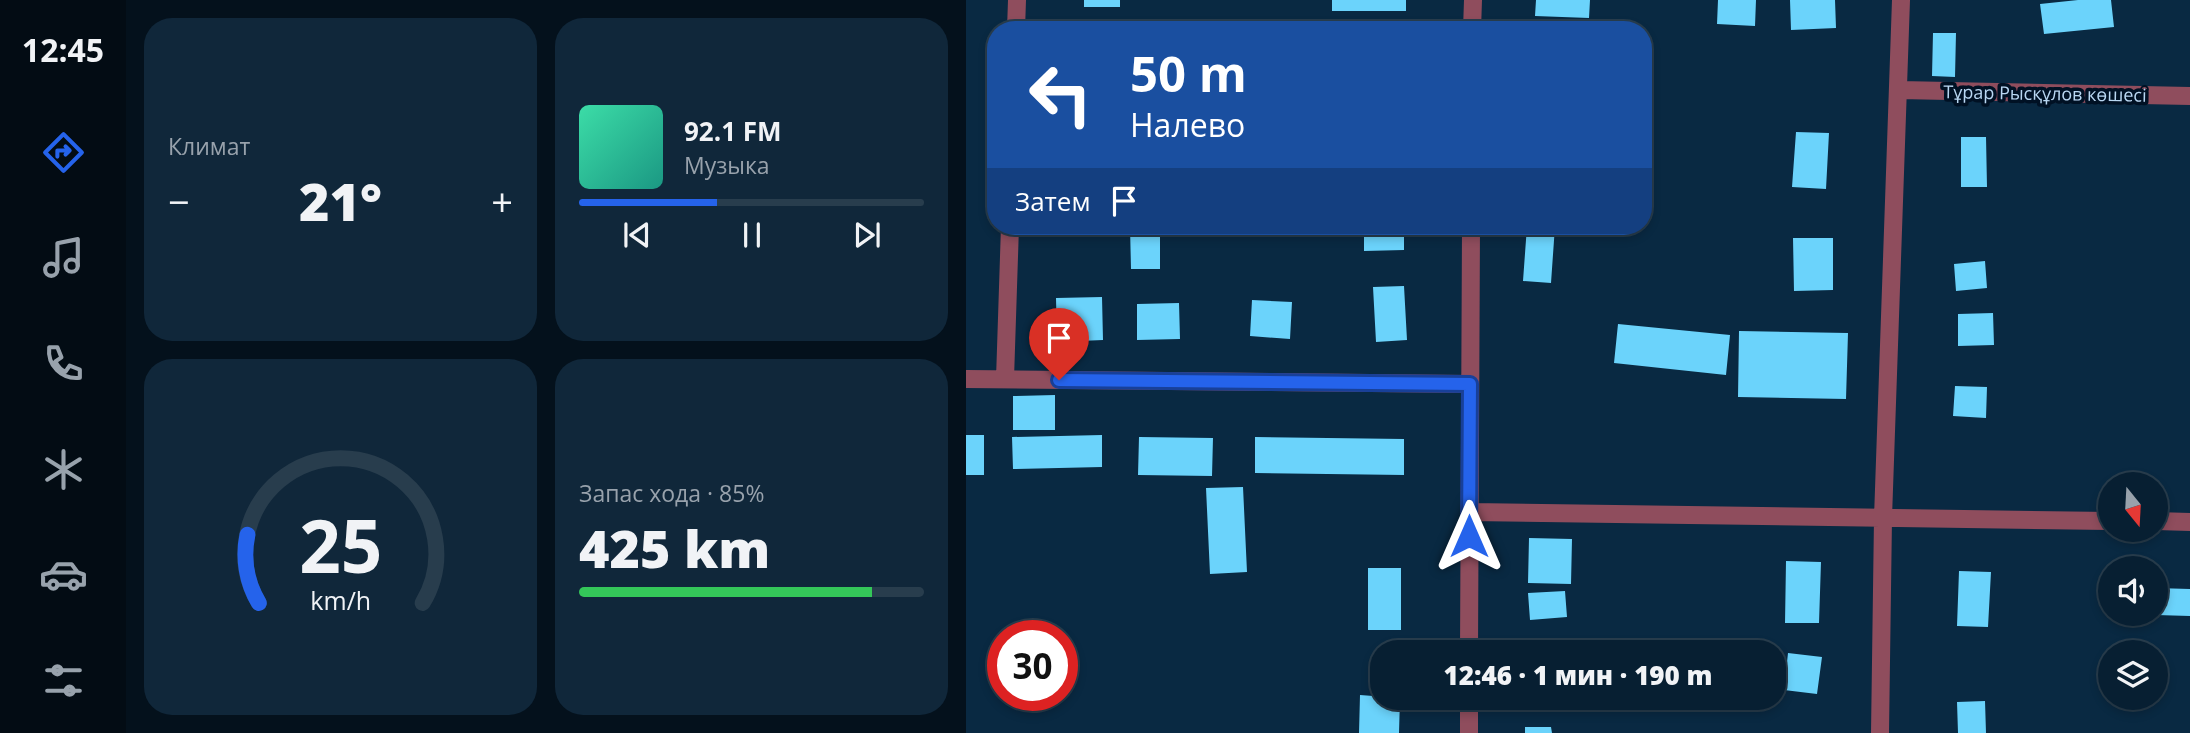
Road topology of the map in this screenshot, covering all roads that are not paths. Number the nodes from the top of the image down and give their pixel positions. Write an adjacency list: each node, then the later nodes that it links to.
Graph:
1 (1017, 0): 4 (street)
2 (1473, 0): 5 (street)
3 (1901, 0): 6 (street)
4 (1016, 21)
5 (1472, 21)
6 (1900, 90): 7 (street, Тұрар Рысқұлов көшесі); 14 (street)
7 (2190, 96)
8 (1010, 235): 11 (street)
9 (1471, 235): 12 (street)
10 (966, 379): 11 (street)
11 (1004, 379): 12 (street)
12 (1470, 384): 13 (street)
13 (1470, 512): 14 (street); 18 (street)
14 (1882, 518): 15 (street); 21 (street)
15 (2098, 521)
16 (2168, 521): 17 (street)
17 (2190, 522)
18 (1469, 640)
19 (1469, 710): 20 (street)
20 (1469, 733)
21 (1880, 733)

